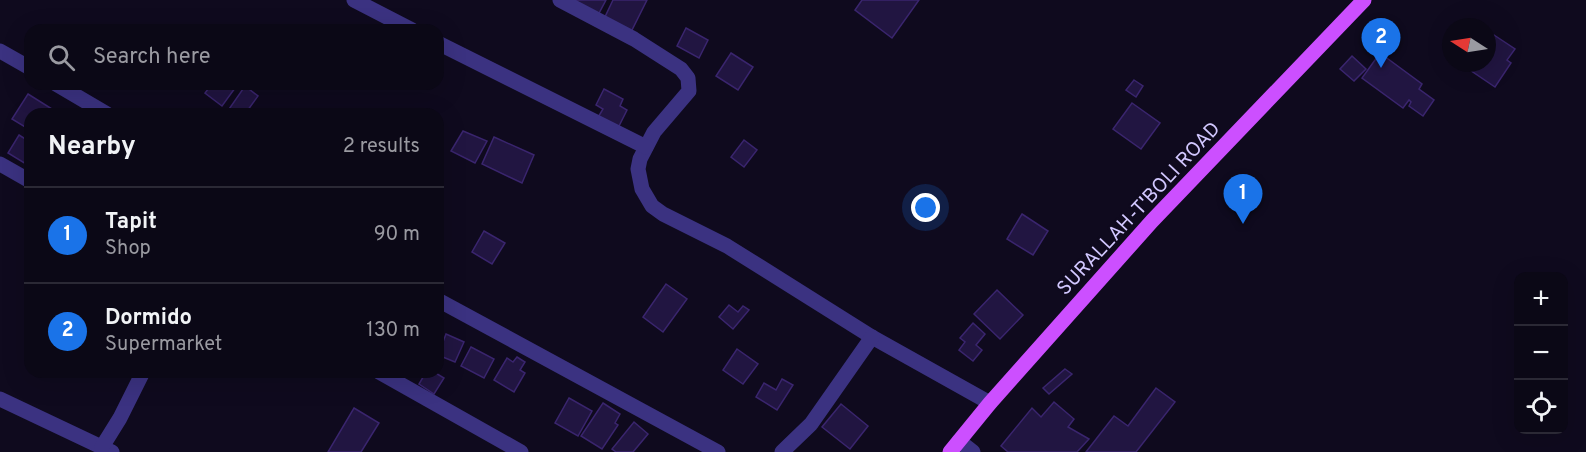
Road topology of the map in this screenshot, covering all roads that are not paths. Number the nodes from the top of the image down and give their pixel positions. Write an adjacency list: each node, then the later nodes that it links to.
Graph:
1 (354, 0): 4 (street)
2 (560, 0): 10 (street)
3 (1364, 0): 18 (main road, SURALLAH-T'BOLI ROAD)
4 (400, 24)
5 (444, 46): 10 (street)
6 (0, 51): 7 (street)
7 (24, 65)
8 (66, 90): 9 (street)
9 (97, 108)
10 (646, 147): 14 (street)
11 (0, 164): 12 (street)
12 (24, 178)
13 (444, 303): 22 (street)
14 (872, 337): 18 (street); 23 (street)
15 (140, 378): 20 (street)
16 (390, 378): 21 (street)
17 (0, 399): 20 (street)
18 (990, 403): 19 (main road, SURALLAH-T'BOLI ROAD)
19 (954, 447): 24 (street)
20 (107, 449)
21 (521, 452)
22 (718, 452)
23 (782, 452)
24 (973, 452)

